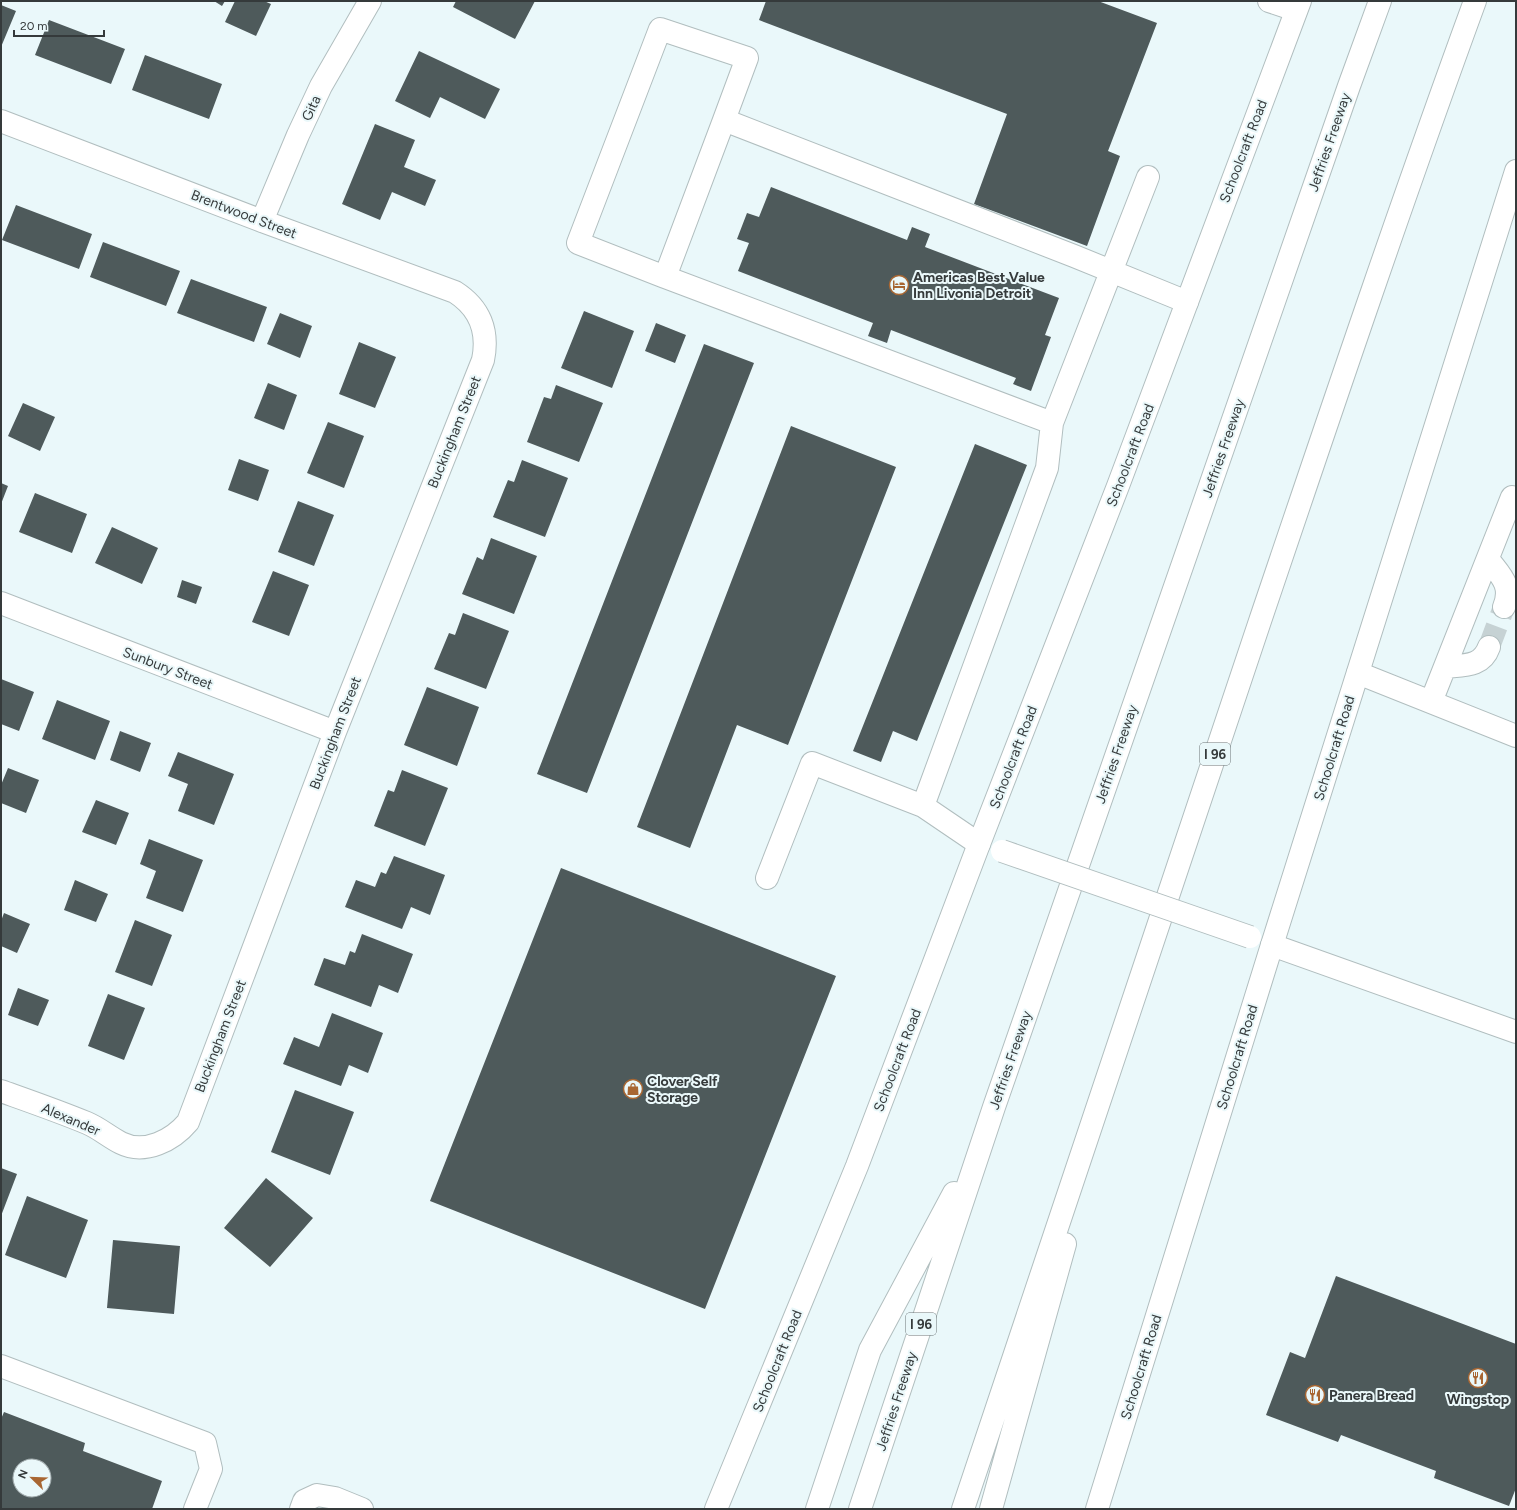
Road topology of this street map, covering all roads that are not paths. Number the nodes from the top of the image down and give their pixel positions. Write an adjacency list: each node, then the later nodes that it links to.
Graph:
1 (370, 1): 10 (main road, Gita)
2 (1269, 1): 5 (main road)
3 (1380, 1): 33 (main road, Jeffries Freeway / I 96)
4 (1475, 1): 30 (main road, I 96)
5 (1298, 6): 13 (main road, Schoolcraft Road)
6 (724, 120): 11 (main road); 12 (main road); 12 (main road)
7 (1, 121): 10 (main road, Brentwood Street)
8 (1516, 171): 22 (main road, Schoolcraft Road)
9 (1148, 177): 11 (main road)
10 (262, 221): 14 (main road, Brentwood Street)
11 (1111, 271): 13 (main road); 15 (main road)
12 (665, 277): 15 (main road)
13 (1187, 302): 27 (main road, Schoolcraft Road)
14 (479, 316): 24 (main road, Buckingham Street)
15 (1052, 423): 26 (main road)
16 (1516, 499): 17 (main road)
17 (1488, 559): 19 (main road); 21 (main road)
18 (1, 603): 24 (main road, Sunbury Street)
19 (1504, 607)
20 (1489, 647): 21 (main road)
21 (1445, 667): 23 (main road)
22 (1358, 673): 23 (main road); 29 (main road, Schoolcraft Road)
23 (1432, 702): 25 (main road)
24 (335, 732): 34 (main road, Buckingham Street)
25 (1516, 736)
26 (923, 806): 27 (main road); 28 (main road)
27 (979, 844): 29 (main road, bridge); 39 (main road, Schoolcraft Road)
28 (767, 878)
29 (1272, 945): 31 (main road); 44 (main road, Schoolcraft Road)
30 (1144, 965): 42 (main road, I 96); 43 (main road)
31 (1516, 1032)
32 (1, 1091): 34 (main road, Alexander)
33 (983, 1139): 40 (main road); 41 (main road, Jeffries Freeway / I 96)
34 (163, 1142)
35 (1, 1366): 36 (main road)
36 (195, 1509)
37 (301, 1509): 38 (main road)
38 (362, 1509)
39 (716, 1509)
40 (816, 1509)
41 (860, 1509)
42 (962, 1509)
43 (991, 1509)
44 (1097, 1509)

